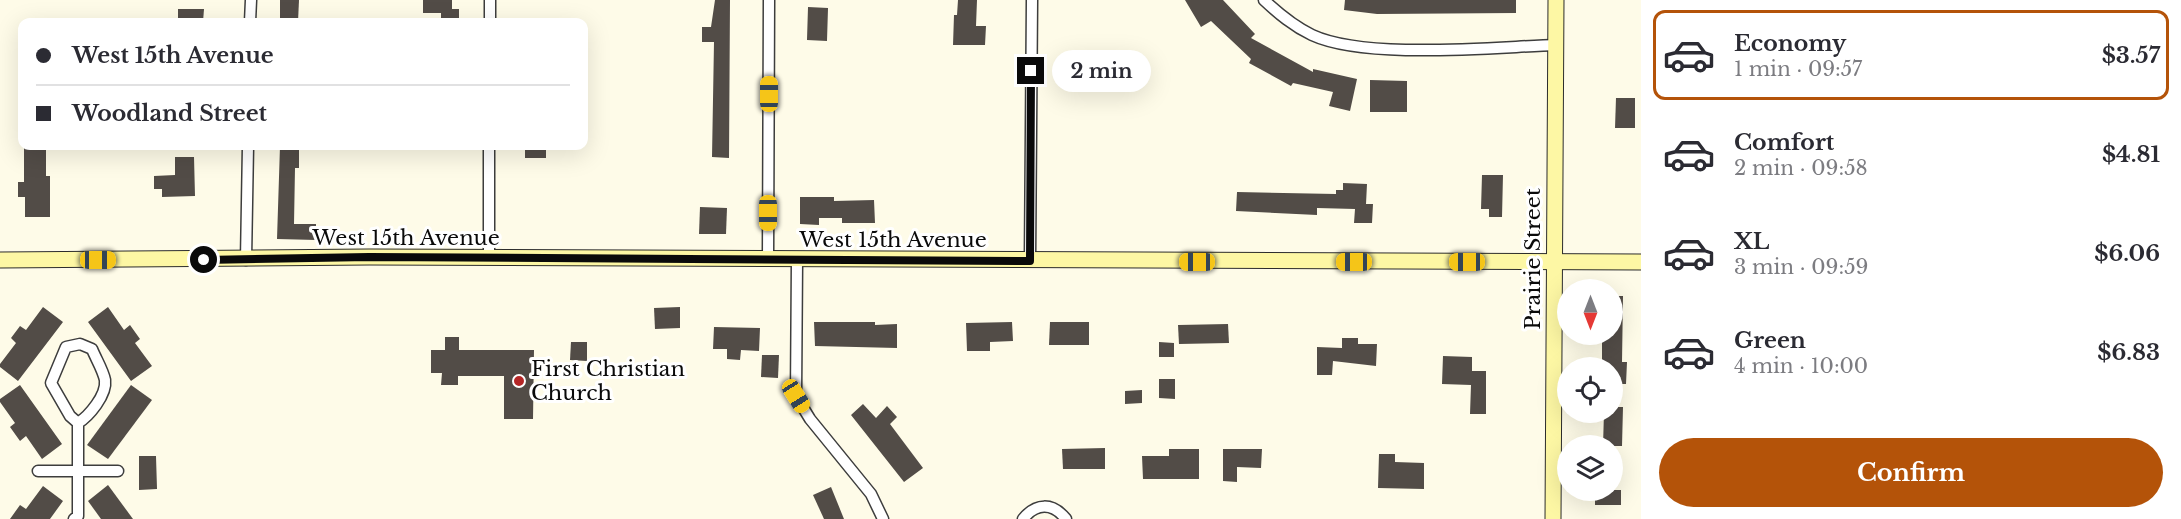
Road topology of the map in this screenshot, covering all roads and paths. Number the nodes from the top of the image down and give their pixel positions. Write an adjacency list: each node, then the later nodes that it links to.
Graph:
1 (251, 0): 7 (street)
2 (490, 0): 8 (street)
3 (769, 0): 15 (street)
4 (1032, 0): 17 (street)
5 (1263, 0): 9 (street)
6 (1556, 0): 9 (street, Prairie Street)
7 (250, 18)
8 (490, 18)
9 (1556, 45): 18 (street, Prairie Street)
10 (248, 150): 14 (street)
11 (489, 150): 12 (street)
12 (489, 258): 14 (street, West 15th Avenue); 15 (street, West 15th Avenue)
13 (0, 260): 14 (street, West 15th Avenue)
14 (246, 260)
15 (768, 260): 16 (street, West 15th Avenue)
16 (797, 260): 17 (street, West 15th Avenue); 25 (street)
17 (1030, 261): 18 (street, West 15th Avenue)
18 (1554, 262): 19 (street, West 15th Avenue); 28 (street, Prairie Street)
19 (1641, 262)
20 (78, 423): 20 (street); 22 (street)
21 (38, 471): 22 (street)
22 (78, 471): 23 (street); 24 (street)
23 (118, 471)
24 (78, 518)
25 (883, 519)
26 (1023, 519): 27 (street)
27 (1066, 519)
28 (1553, 519)

